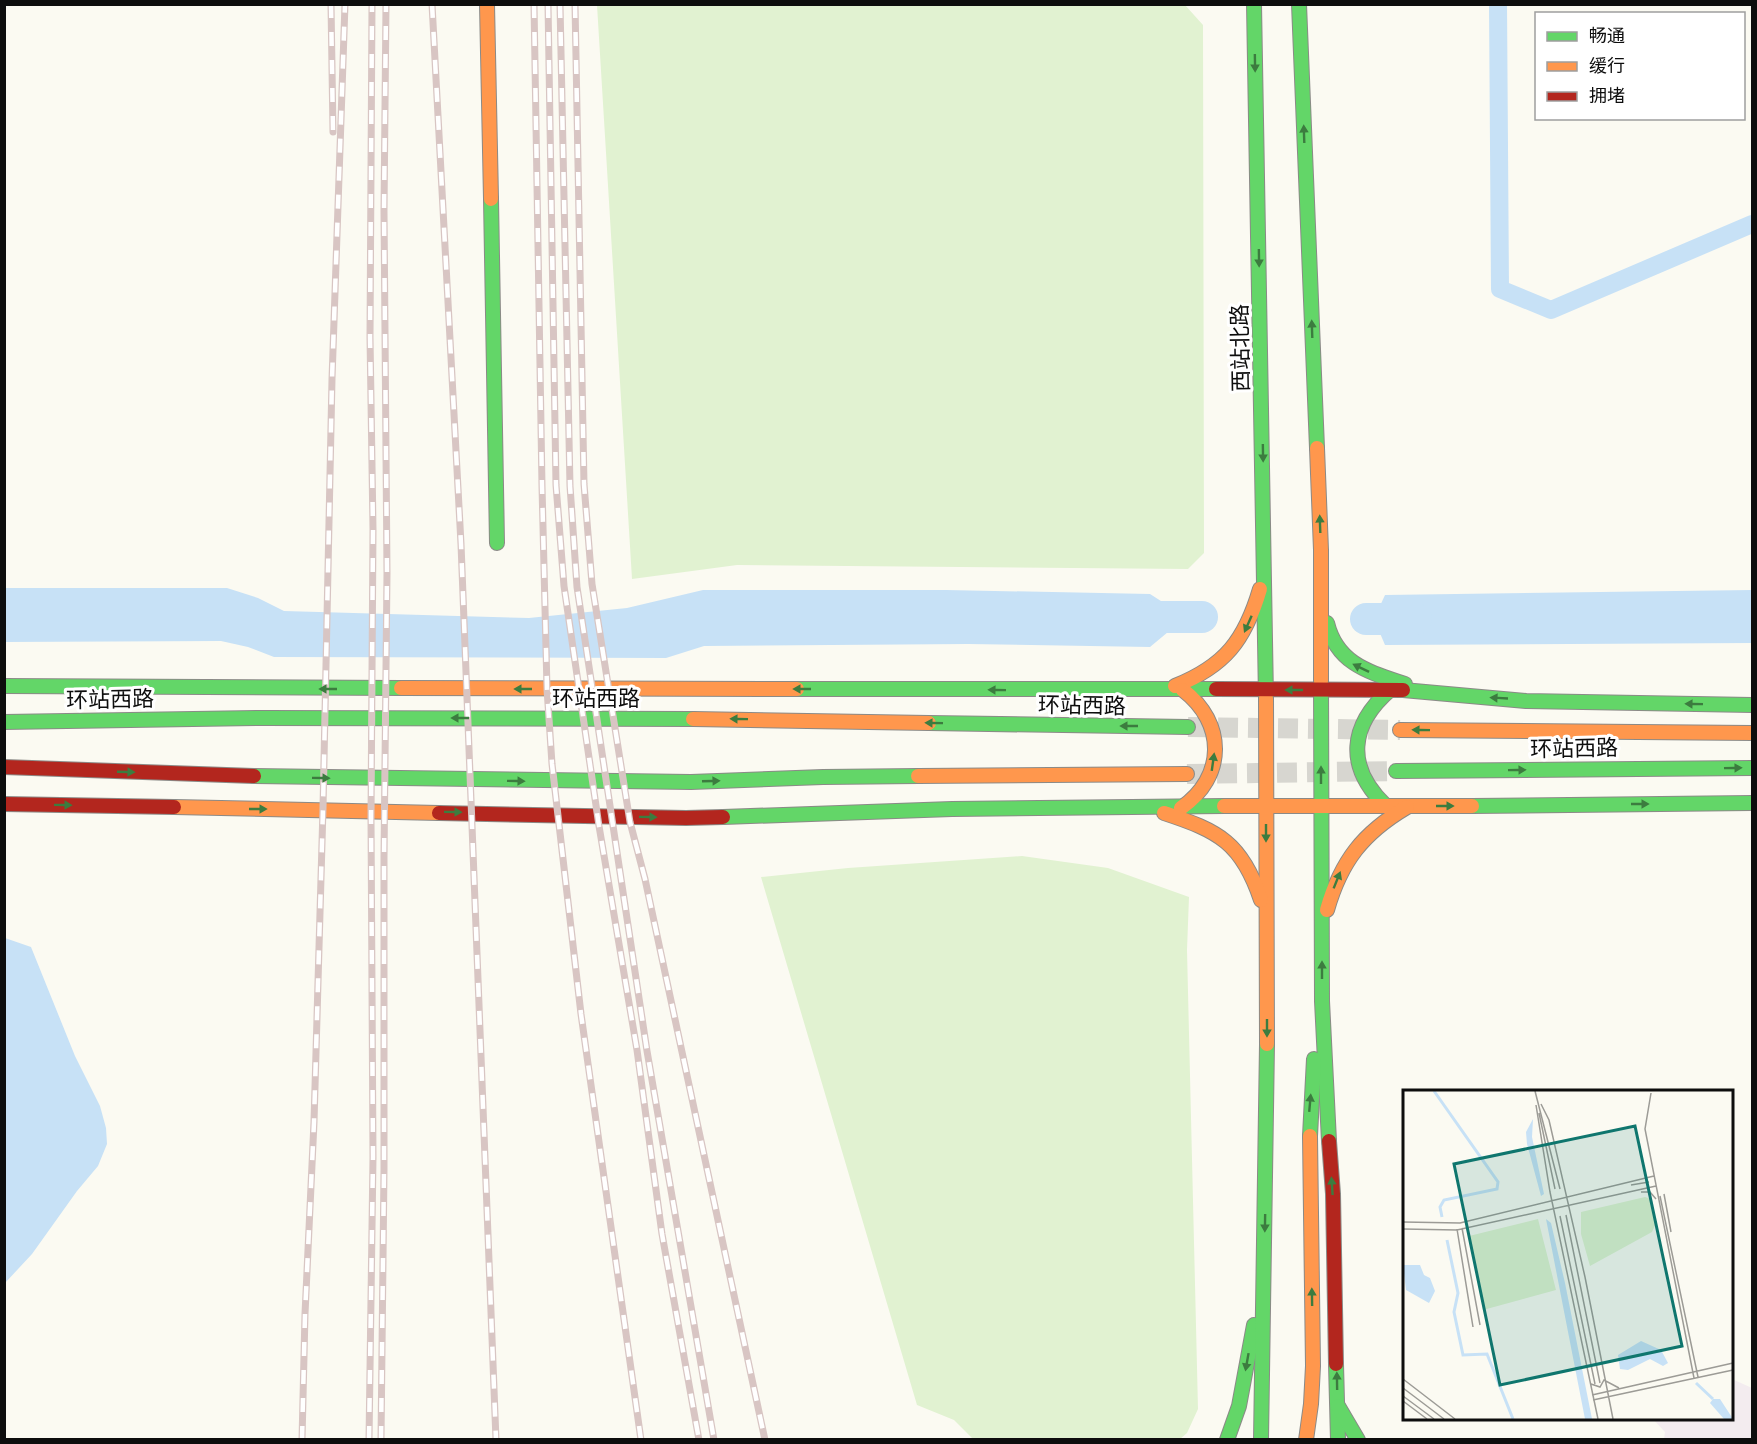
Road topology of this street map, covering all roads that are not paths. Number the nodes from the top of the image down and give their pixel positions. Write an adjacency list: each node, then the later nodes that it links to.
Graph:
1 (487, 4): 4 (main road)
2 (1254, 4): 5 (main road, 西站北路, one-way to 5)
3 (1299, 4): 6 (main road, one-way to 3)
4 (497, 543)
5 (1266, 563): 10 (main road, 西站北路); 12 (main road, one-way to 12)
6 (1322, 583): 11 (main road); 13 (main road, one-way to 6)
7 (4, 686): 12 (main road, one-way to 7)
8 (1390, 689): 11 (main road); 13 (main road); 26 (main road)
9 (1183, 690): 10 (main road); 12 (main road); 30 (main road, one-way to 9)
10 (1266, 690): 11 (main road, one-way to 10); 28 (main road, 西站北路)
11 (1321, 690): 25 (main road, one-way to 11)
12 (1162, 691)
13 (1426, 694): 14 (main road, one-way to 13)
14 (1752, 705)
15 (4, 722): 16 (main road, 环站西路, one-way to 15)
16 (1188, 727)
17 (1400, 730): 18 (main road, 环站西路, one-way to 17)
18 (1752, 734)
19 (4, 767): 22 (main road, one-way to 22)
20 (1752, 768): 21 (main road, 环站西路, one-way to 20)
21 (1396, 771)
22 (1187, 774)
23 (1752, 803): 27 (main road, one-way to 23)
24 (4, 804): 29 (main road, one-way to 29)
25 (1321, 806): 26 (main road); 28 (main road); 32 (main road)
26 (1386, 806): 27 (main road)
27 (1408, 806): 32 (main road, one-way to 27)
28 (1266, 807): 30 (main road); 31 (main road, 西站北路, one-way to 31)
29 (1147, 808): 30 (main road); 31 (main road)
30 (1181, 808)
31 (1267, 924): 34 (main road, one-way to 34)
32 (1322, 936): 33 (main road, one-way to 32)
33 (1322, 1001): 35 (main road, one-way to 33); 38 (main road, one-way to 33)
34 (1265, 1263): 36 (main road, one-way to 36); 37 (main road)
35 (1337, 1404): 39 (main road); 40 (main road)
36 (1227, 1440)
37 (1261, 1440)
38 (1306, 1440)
39 (1338, 1440)
40 (1358, 1440)

